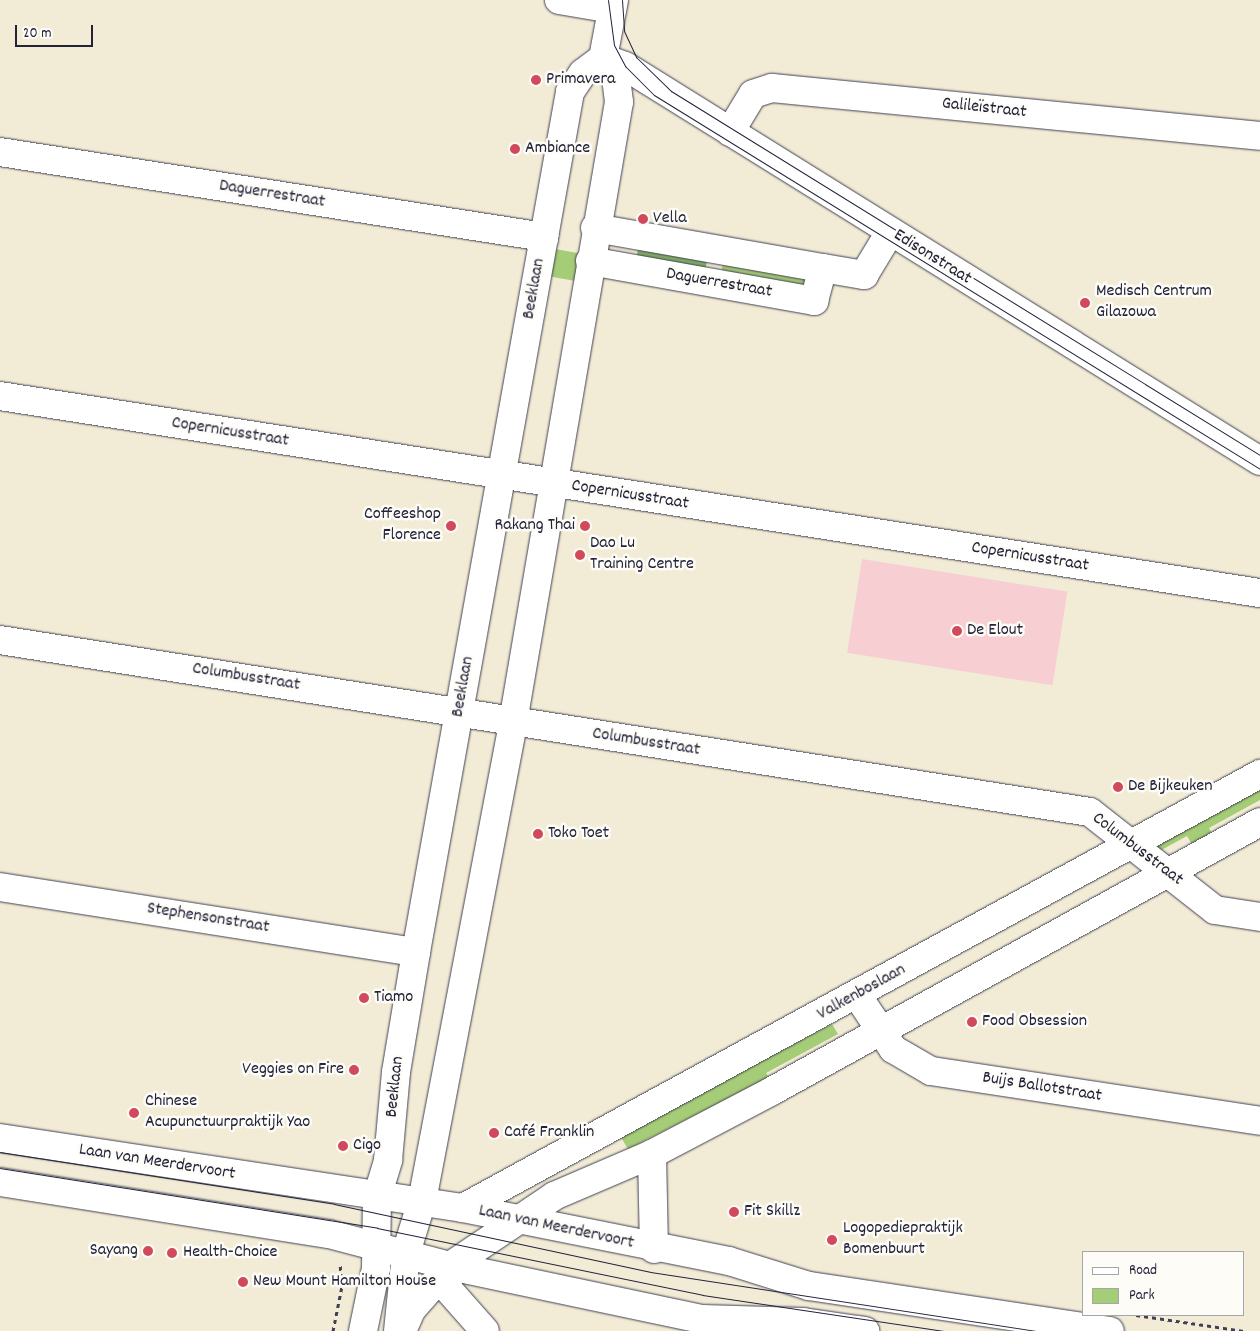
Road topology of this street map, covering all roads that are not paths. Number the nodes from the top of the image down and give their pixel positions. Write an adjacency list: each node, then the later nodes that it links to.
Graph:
1 (559, 0): 2 (street)
2 (613, 4): 3 (street)
3 (603, 58): 4 (street, Edisonstraat); 7 (street); 9 (street, Beeklaan)
4 (730, 132): 5 (street, Galileïstraat); 8 (street, Edisonstraat)
5 (1260, 136)
6 (0, 152): 9 (street, Daguerrestraat)
7 (595, 228): 10 (street); 11 (street, Daguerrestraat)
8 (890, 232): 11 (street, Daguerrestraat); 13 (street, Edisonstraat)
9 (544, 237): 14 (street, Beeklaan)
10 (590, 261): 11 (street, Daguerrestraat); 15 (street)
11 (823, 268)
12 (0, 396): 14 (street, Copernicusstraat)
13 (1260, 461)
14 (502, 476): 15 (street, Copernicusstraat); 18 (street, Beeklaan)
15 (555, 484): 16 (street, Copernicusstraat); 19 (street)
16 (1260, 593)
17 (0, 640): 18 (street, Columbusstraat)
18 (460, 713): 19 (street, Columbusstraat); 26 (street, Beeklaan)
19 (513, 722): 22 (street, Columbusstraat); 34 (street)
20 (1260, 774): 22 (street, Valkenboslaan)
21 (1260, 822): 23 (street)
22 (1132, 845): 23 (street, Columbusstraat); 27 (street, Valkenboslaan)
23 (1169, 874): 25 (street, Columbusstraat); 28 (street)
24 (0, 887): 26 (street, Stephensonstraat)
25 (1260, 916)
26 (416, 952): 33 (street, Beeklaan)
27 (857, 996): 28 (street, Buijs Ballotstraat); 35 (street, Valkenboslaan)
28 (877, 1032): 29 (street, Buijs Ballotstraat); 31 (street)
29 (1260, 1122)
30 (0, 1138): 33 (street, Laan van Meerdervoort)
31 (652, 1154): 36 (street); 38 (street)
32 (0, 1182): 37 (street)
33 (377, 1197): 34 (street, Laan van Meerdervoort); 37 (street, Beeklaan)
34 (422, 1201): 35 (street, Laan van Meerdervoort); 39 (street)
35 (462, 1208): 36 (street, Laan van Meerdervoort)
36 (517, 1219): 38 (street, Laan van Meerdervoort); 40 (street)
37 (378, 1247): 39 (street); 42 (street, Beeklaan)
38 (654, 1249): 47 (street, Laan van Meerdervoort)
39 (406, 1253): 40 (street); 43 (street)
40 (450, 1266): 41 (street); 44 (street); 45 (street)
41 (700, 1325): 46 (street)
42 (363, 1331)
43 (398, 1331)
44 (402, 1331)
45 (485, 1331)
46 (865, 1331)
47 (1110, 1331)

